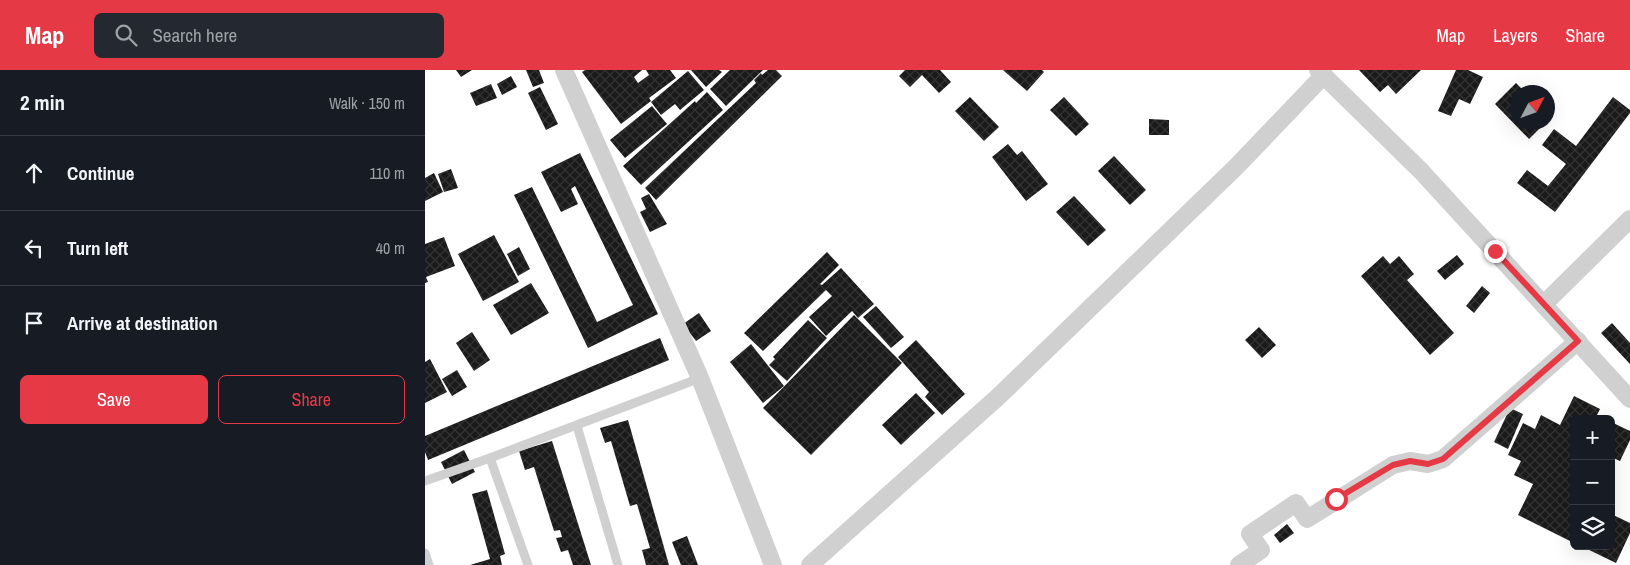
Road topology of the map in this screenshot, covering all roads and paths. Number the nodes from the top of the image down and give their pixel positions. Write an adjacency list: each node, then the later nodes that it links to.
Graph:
1 (564, 70): 6 (street)
2 (1321, 72): 4 (street); 16 (street)
3 (1630, 220): 4 (street)
4 (1544, 304): 5 (street)
5 (1578, 341): 7 (street); 17 (street)
6 (700, 378): 8 (lane); 15 (street)
7 (1630, 399)
8 (577, 426): 9 (lane); 14 (lane)
9 (490, 458): 10 (lane); 13 (lane)
10 (425, 480)
11 (425, 553): 12 (lane)
12 (429, 565)
13 (528, 565)
14 (618, 565)
15 (773, 565)
16 (810, 565)
17 (1239, 565)

